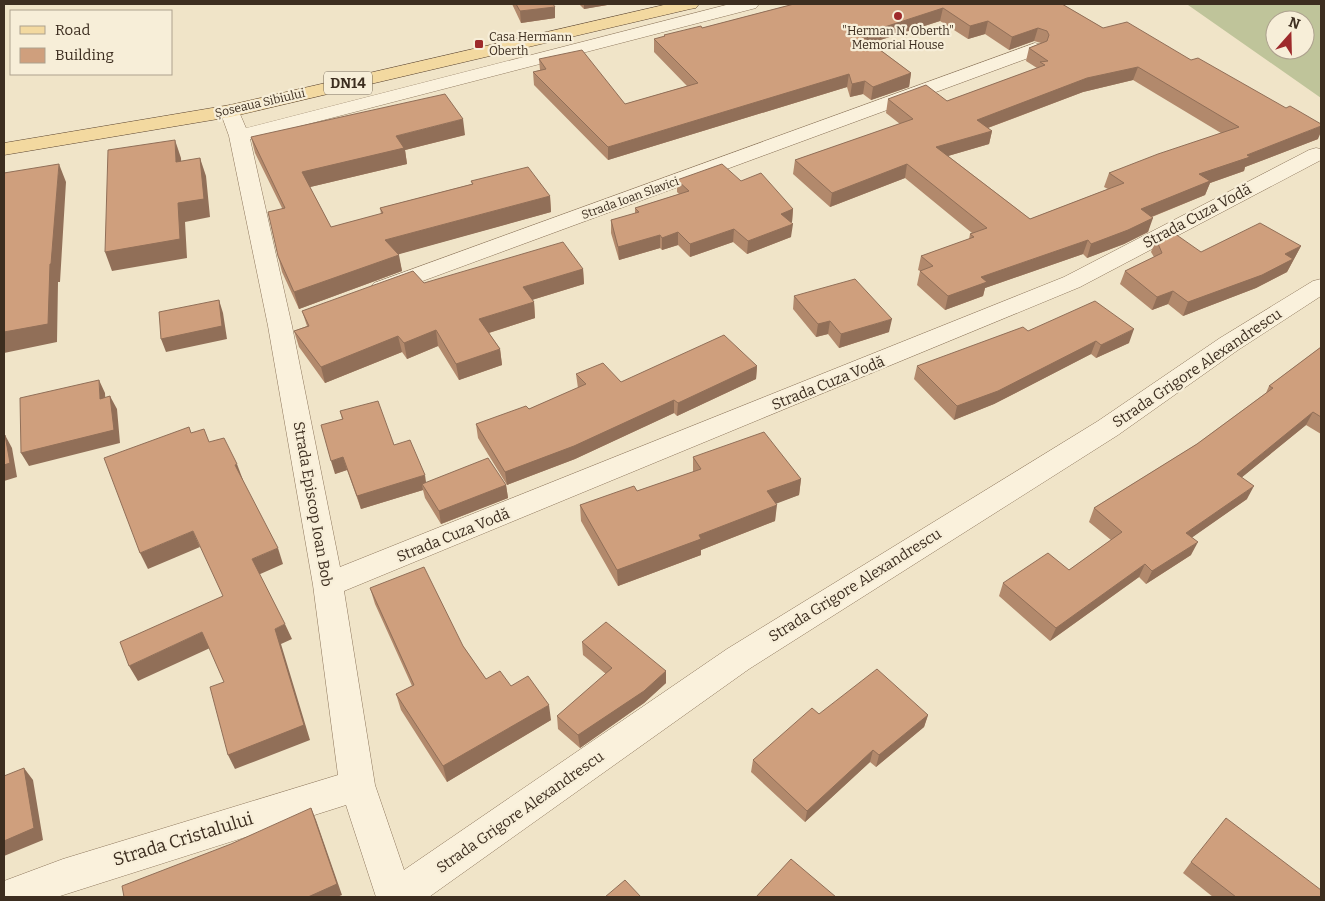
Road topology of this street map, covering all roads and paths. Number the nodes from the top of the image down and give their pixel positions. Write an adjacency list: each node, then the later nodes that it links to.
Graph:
1 (690, 4): 4 (main road, Șoseaua Sibiului / DN14)
2 (750, 4): 4 (street)
3 (1035, 49): 8 (street, Strada Ioan Slavici)
4 (235, 124): 5 (main road, Șoseaua Sibiului / DN14); 9 (street, Strada Episcop Ioan Bob)
5 (4, 149)
6 (1316, 154): 9 (street, Strada Cuza Vodă)
7 (1321, 286): 13 (street, Strada Grigore Alexandrescu)
8 (364, 295)
9 (328, 585): 10 (street, Strada Episcop Ioan Bob)
10 (357, 785): 11 (street, Strada Cristalului); 13 (street, Strada Episcop Ioan Bob)
11 (63, 887): 12 (street, Strada Cristalului)
12 (11, 897)
13 (396, 897)

